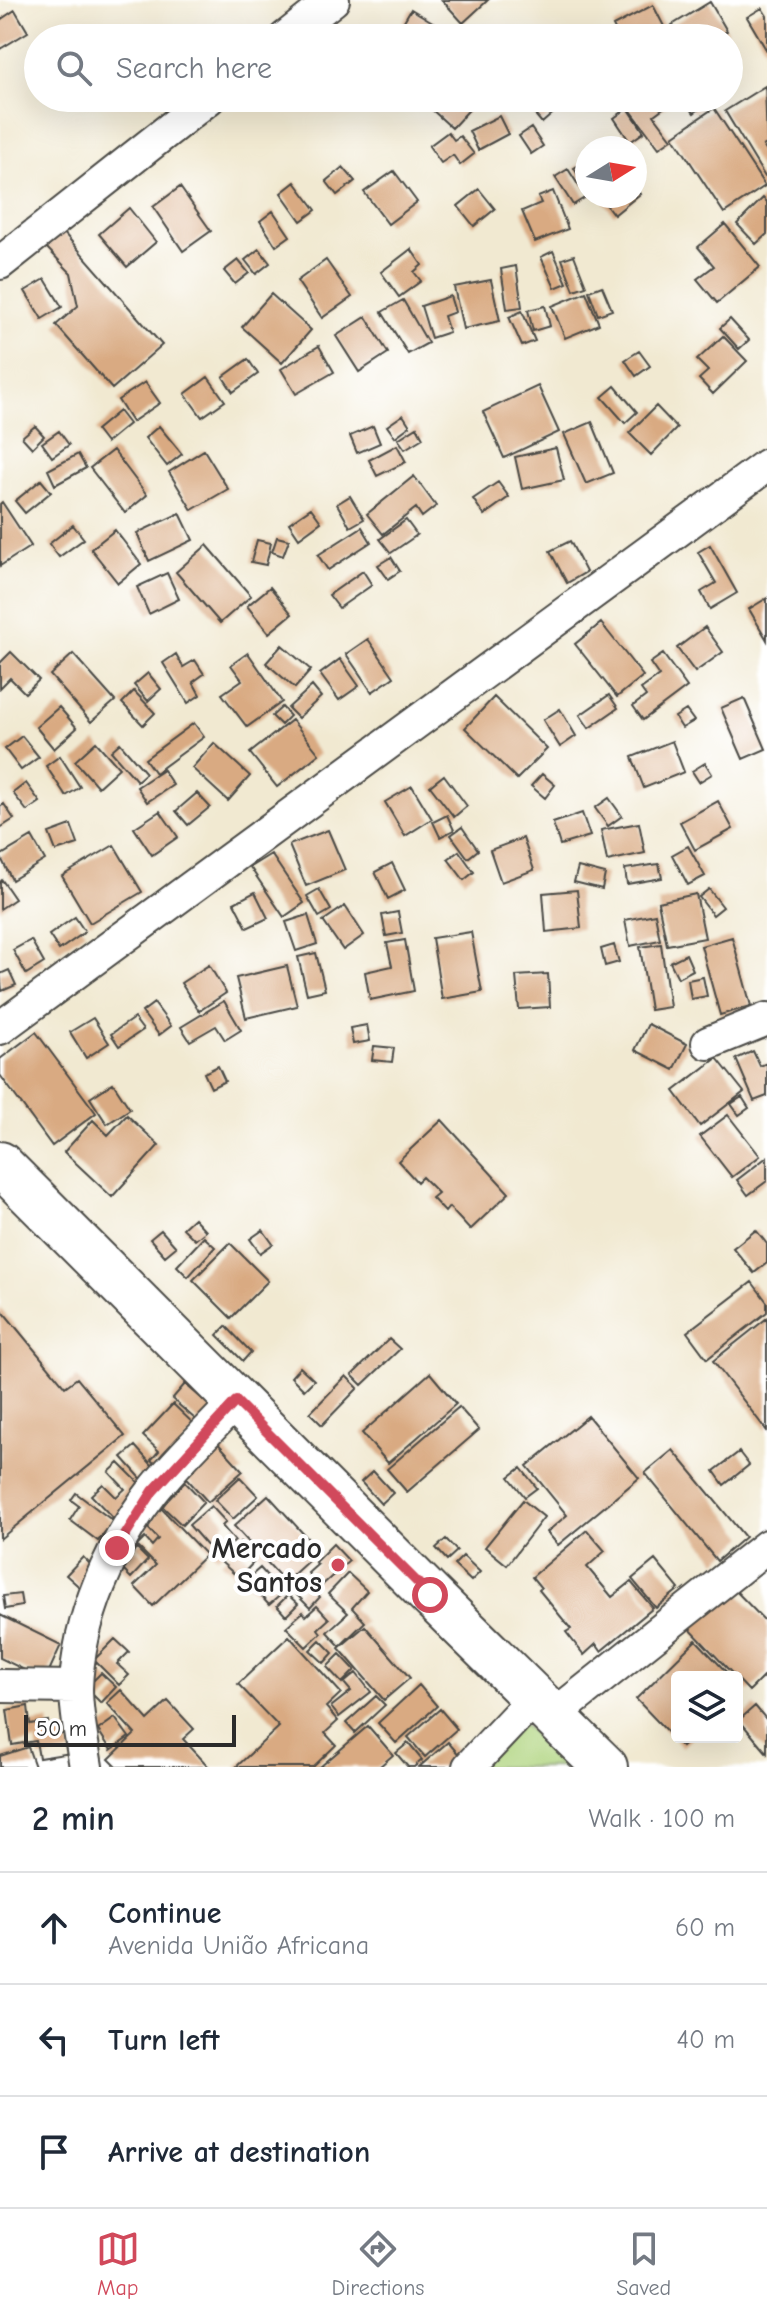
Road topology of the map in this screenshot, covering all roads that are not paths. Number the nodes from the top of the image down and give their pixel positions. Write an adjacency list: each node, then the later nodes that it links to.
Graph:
1 (333, 0): 2 (street)
2 (303, 24)
3 (191, 112): 4 (street)
4 (0, 263)
5 (767, 465): 7 (street)
6 (767, 1019): 8 (street)
7 (0, 1028)
8 (708, 1043)
9 (0, 1164): 10 (main road)
10 (236, 1401): 13 (street); 14 (main road)
11 (767, 1546): 14 (street)
12 (0, 1686): 13 (street)
13 (76, 1687): 15 (street)
14 (543, 1707): 16 (street); 17 (main road)
15 (86, 1767)
16 (469, 1767)
17 (605, 1767)

